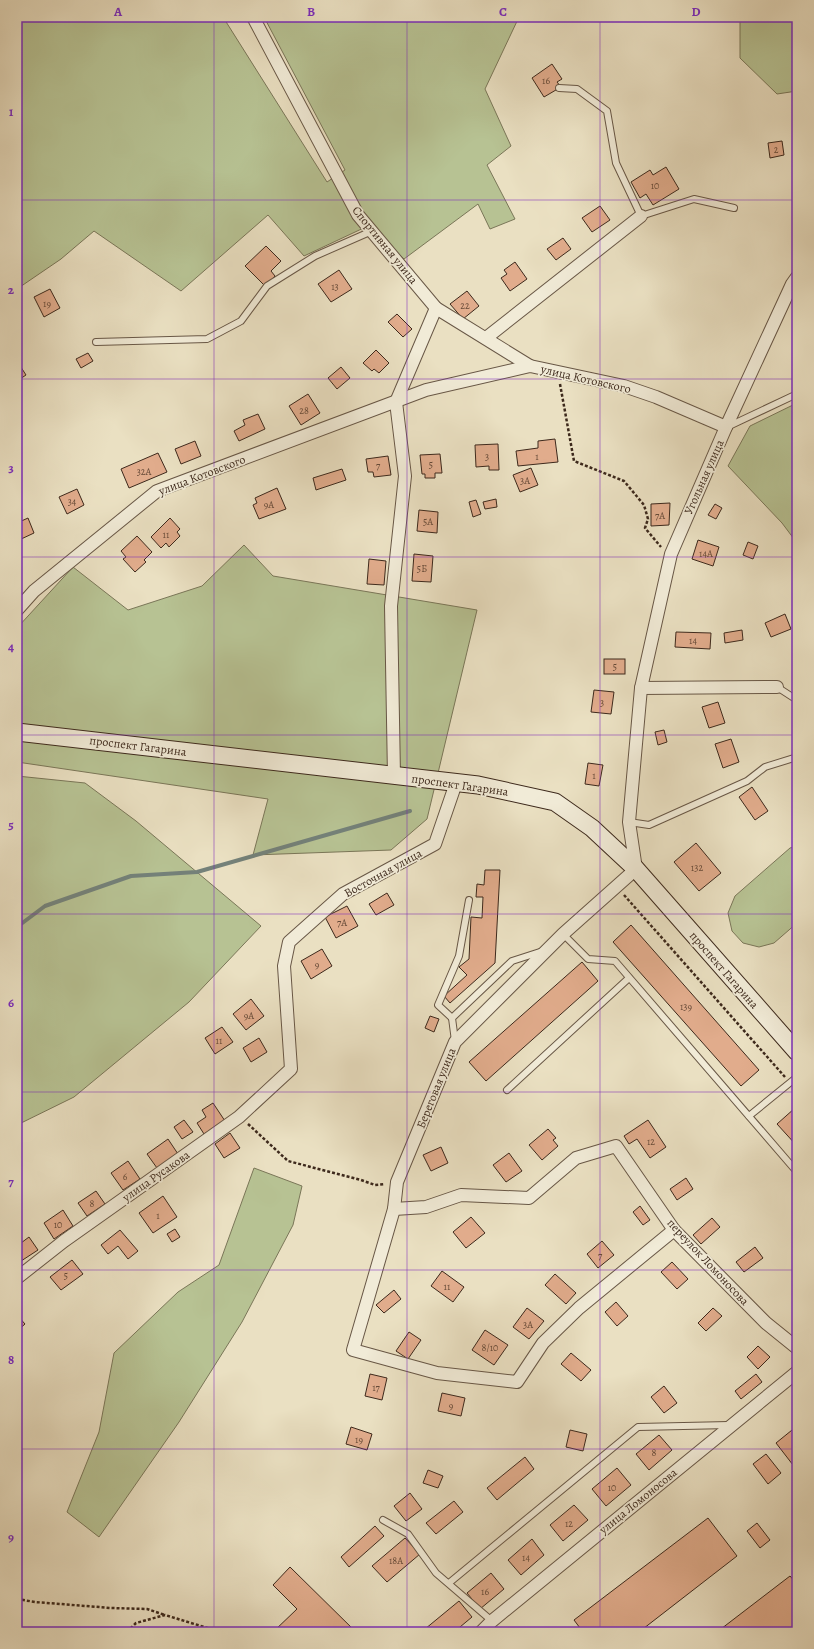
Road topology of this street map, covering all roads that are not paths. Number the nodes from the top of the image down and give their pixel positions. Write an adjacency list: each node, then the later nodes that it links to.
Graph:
1 (253, 17): 5 (street, Спортивная улица)
2 (559, 88): 4 (lane)
3 (734, 208): 4 (lane)
4 (642, 216): 8 (street)
5 (372, 231): 7 (street, Спортивная улица); 9 (lane)
6 (797, 277): 13 (street, Угольная улица)
7 (436, 308): 8 (street, Спортивная улица); 12 (street)
8 (486, 338): 10 (street, Спортивная улица)
9 (96, 342)
10 (530, 366): 12 (street, улица Котовского); 13 (street, улица Котовского)
11 (797, 394): 13 (lane)
12 (396, 402): 14 (street, улица Котовского); 20 (street)
13 (726, 428): 16 (street, Угольная улица)
14 (17, 610)
15 (777, 687): 16 (street); 17 (lane)
16 (641, 688): 22 (street, Угольная улица)
17 (797, 700)
18 (17, 732): 20 (main road, проспект Гагарина)
19 (797, 757): 22 (lane)
20 (394, 776): 21 (main road, проспект Гагарина)
21 (456, 783): 23 (main road, проспект Гагарина); 31 (street, Восточная улица)
22 (628, 822): 23 (street, Угольная улица)
23 (636, 869): 25 (street, Береговая улица); 30 (main road, проспект Гагарина)
24 (469, 900): 28 (lane)
25 (564, 934): 26 (street, Береговая улица); 27 (lane)
26 (548, 950): 28 (lane); 29 (street, Береговая улица)
27 (629, 978): 33 (lane); 34 (lane)
28 (452, 1018): 29 (lane)
29 (455, 1042): 36 (street, Береговая улица)
30 (797, 1052)
31 (291, 1069): 38 (street, улица Русакова)
32 (797, 1077): 34 (lane)
33 (507, 1090)
34 (749, 1116): 35 (lane)
35 (797, 1172)
36 (394, 1209): 37 (street, переулок Ломоносова); 37 (street, Береговая улица)
37 (674, 1230): 39 (street, переулок Ломоносова)
38 (17, 1278)
39 (797, 1348)
40 (797, 1372): 41 (street, улица Ломоносова)
41 (731, 1425): 43 (lane); 44 (street, улица Ломоносова)
42 (383, 1520): 43 (lane)
43 (449, 1584): 44 (lane)
44 (492, 1621): 45 (street, улица Ломоносова)
45 (481, 1632)

